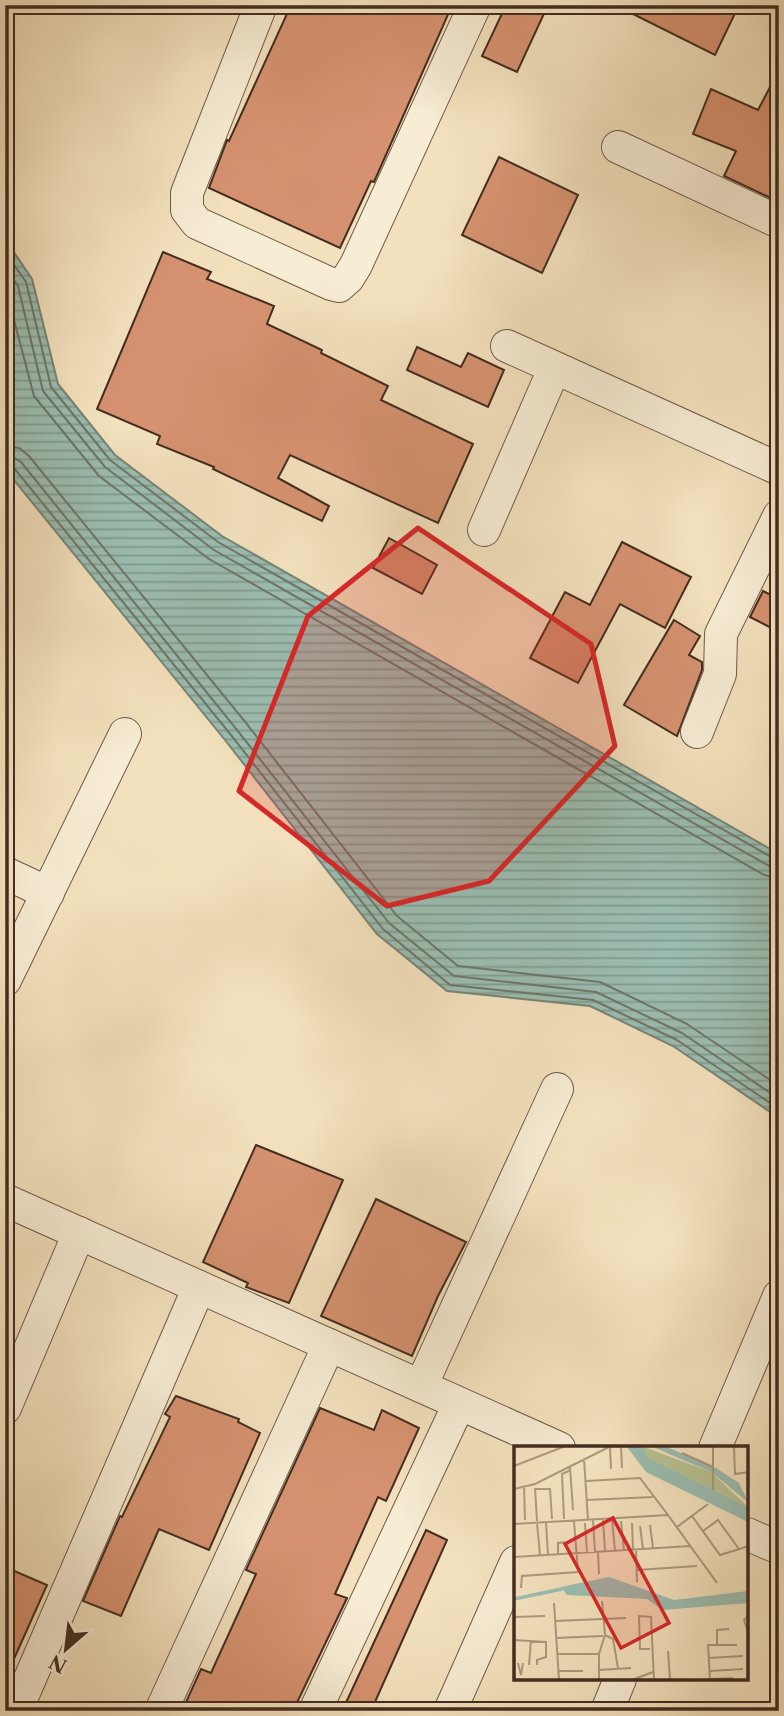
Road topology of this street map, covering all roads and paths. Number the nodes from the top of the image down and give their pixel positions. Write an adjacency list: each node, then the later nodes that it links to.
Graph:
1 (261, 5): 2 (street)
2 (475, 5)
3 (618, 147): 4 (street)
4 (779, 222)
5 (506, 346): 6 (street)
6 (554, 369): 7 (street); 9 (street)
7 (779, 470)
8 (779, 516): 10 (street)
9 (484, 530)
10 (697, 732)
11 (124, 734): 13 (street)
12 (5, 873): 13 (street)
13 (48, 893): 14 (street)
14 (5, 980)
15 (557, 1089): 21 (street)
16 (5, 1200): 17 (street)
17 (79, 1233): 18 (street); 23 (street)
18 (199, 1287): 20 (street); 30 (street)
19 (779, 1296): 25 (street)
20 (329, 1345): 21 (street); 31 (street)
21 (421, 1386): 22 (street)
22 (459, 1404): 24 (street); 32 (street)
23 (5, 1408)
24 (554, 1446)
25 (716, 1446)
26 (749, 1535): 27 (street)
27 (779, 1548)
28 (514, 1567): 33 (street)
29 (619, 1681): 34 (street)
30 (16, 1711)
31 (161, 1711)
32 (315, 1711)
33 (450, 1711)
34 (607, 1711)

